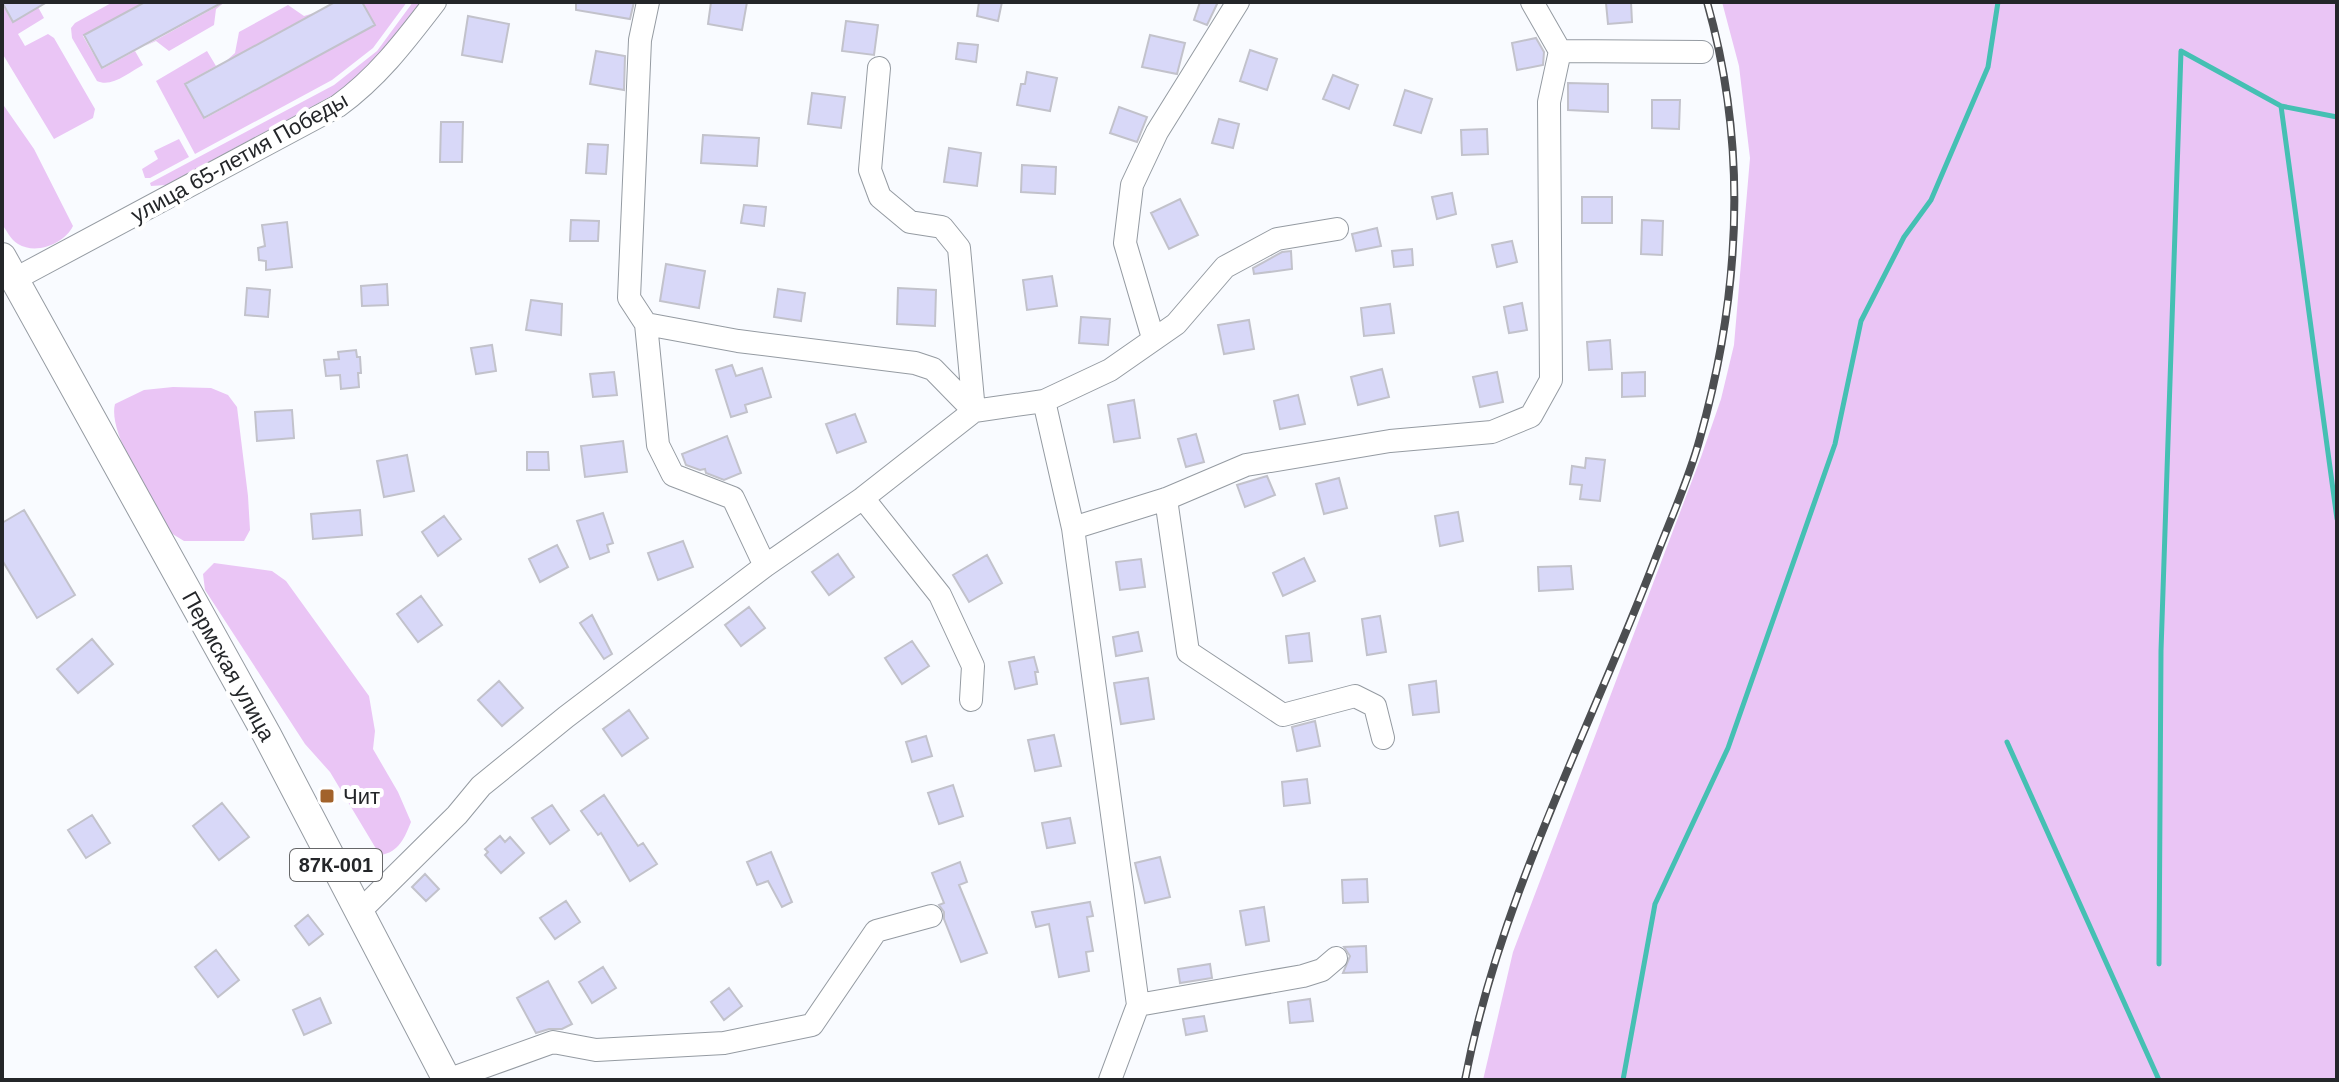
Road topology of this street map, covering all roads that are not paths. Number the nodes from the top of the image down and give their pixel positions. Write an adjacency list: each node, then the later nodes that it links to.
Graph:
1 (435, 2): 9 (street, улица 65-летия Победы)
2 (648, 2): 10 (street)
3 (1238, 2): 11 (street)
4 (1532, 2): 5 (street)
5 (1560, 51): 6 (street); 15 (street)
6 (1702, 52)
7 (879, 68): 13 (street)
8 (1337, 229): 11 (street)
9 (9, 268): 20 (main road, Пермская улица / 87К-001)
10 (646, 324): 13 (street); 17 (street)
11 (1153, 338): 12 (street)
12 (1044, 401): 13 (street); 16 (street)
13 (974, 411): 14 (street)
14 (863, 498): 17 (street); 18 (street)
15 (1166, 499): 16 (street); 19 (street)
16 (1073, 528): 23 (street)
17 (765, 566): 20 (street)
18 (971, 700)
19 (1383, 738)
20 (359, 912): 24 (main road, Пермская улица / 87К-001)
21 (931, 916): 24 (street)
22 (1336, 958): 23 (street)
23 (1138, 1005): 25 (street)
24 (447, 1080)
25 (1110, 1080)

